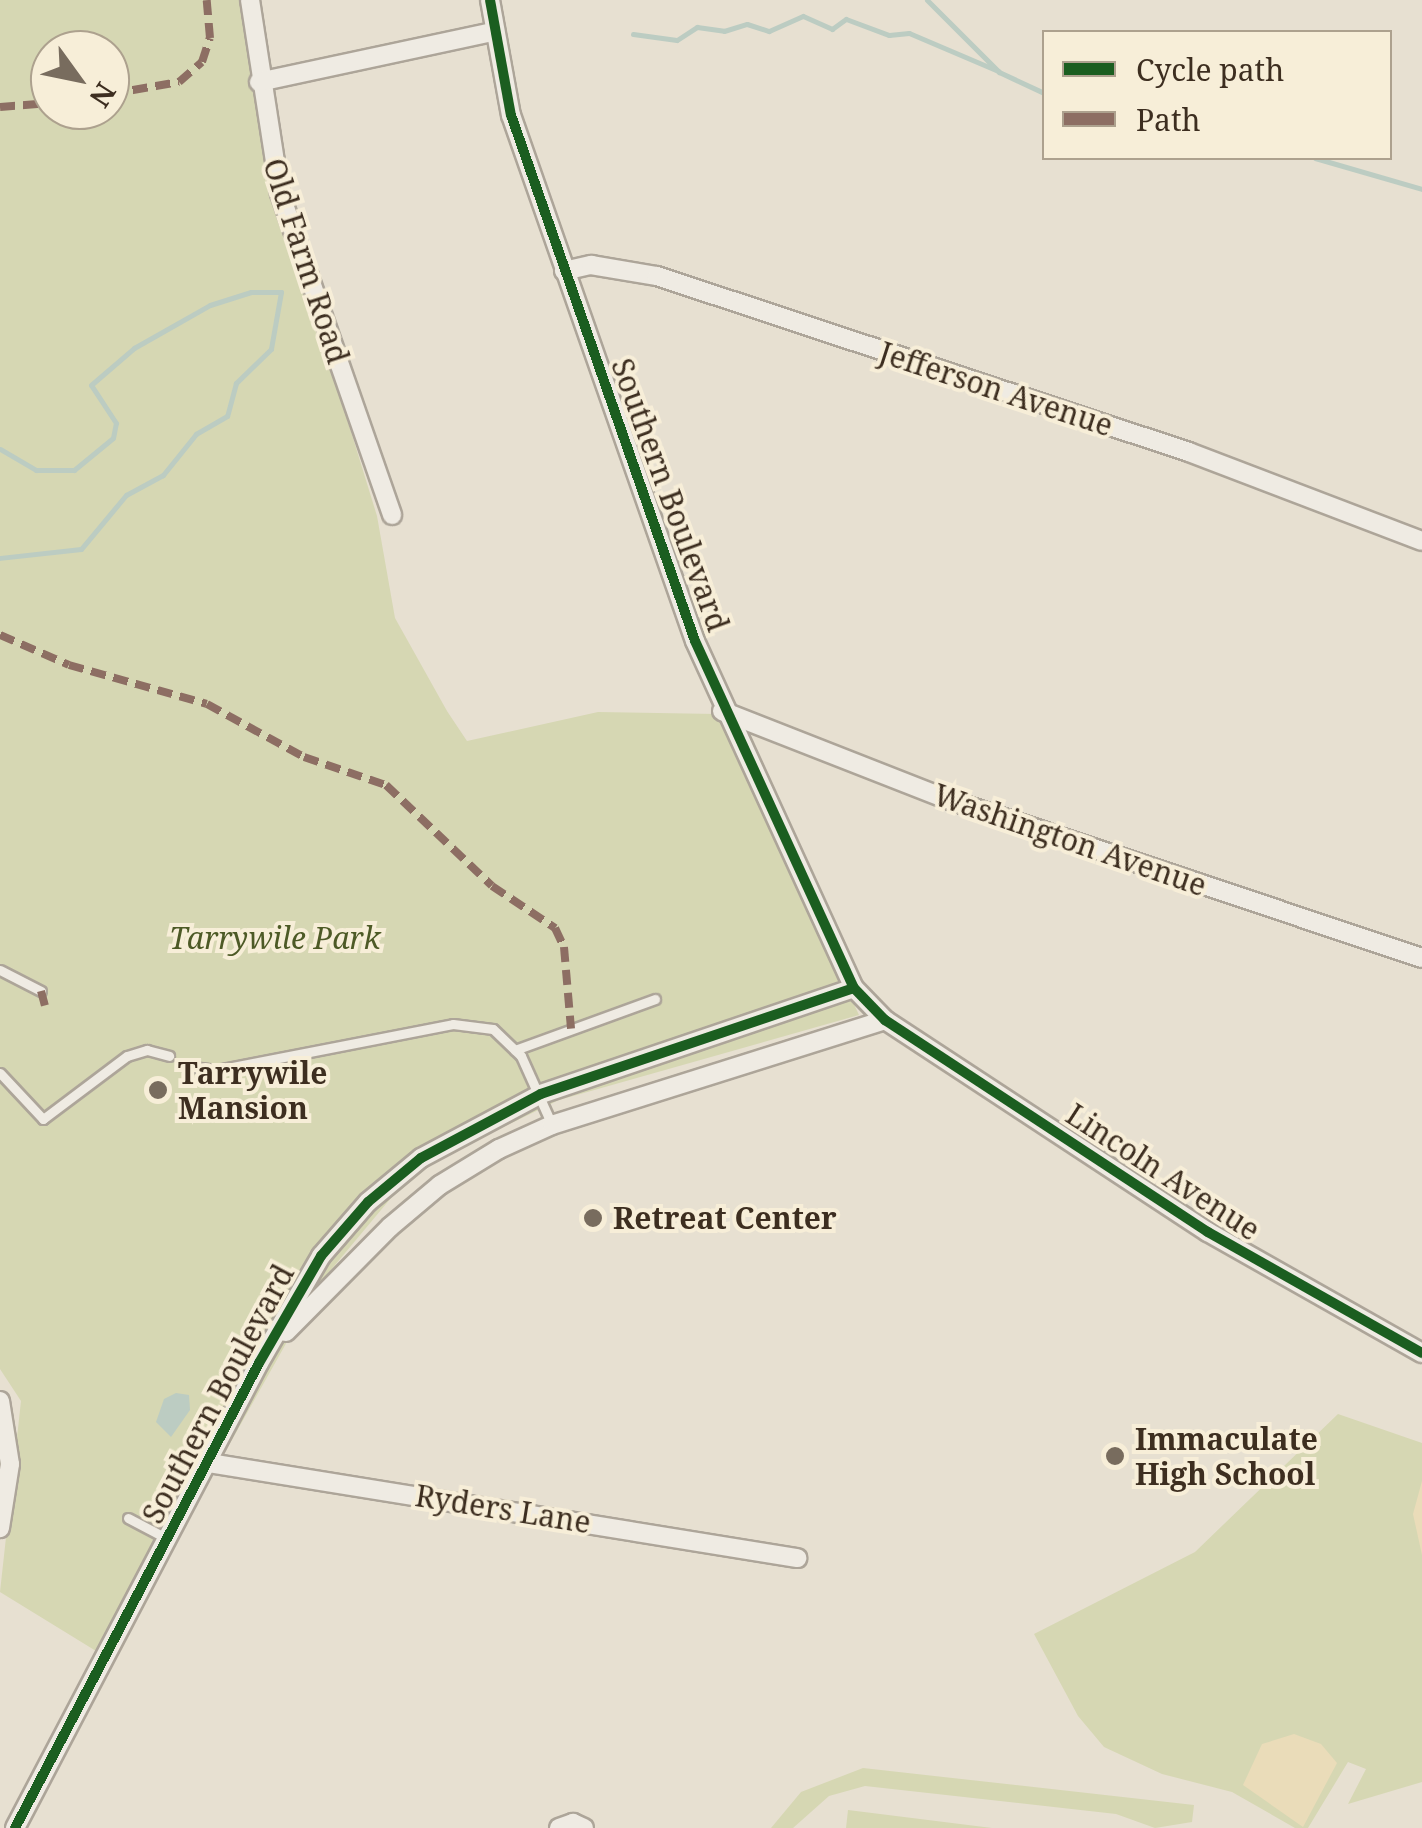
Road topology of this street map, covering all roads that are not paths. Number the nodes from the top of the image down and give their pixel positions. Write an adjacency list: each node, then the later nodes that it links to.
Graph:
1 (250, 0): 4 (street, Old Farm Road)
2 (490, 0): 3 (street, Southern Boulevard)
3 (492, 32): 4 (street); 5 (street, Southern Boulevard)
4 (259, 82): 6 (street, Old Farm Road)
5 (564, 271): 7 (street, Jefferson Avenue); 8 (street, Southern Boulevard)
6 (392, 515)
7 (1422, 541)
8 (722, 711): 9 (street, Washington Avenue); 11 (street, Southern Boulevard)
9 (1422, 958)
10 (0, 970): 12 (lane)
11 (854, 988): 14 (street, Southern Boulevard); 19 (street, Southern Boulevard)
12 (41, 991)
13 (655, 999): 15 (lane)
14 (885, 1020): 20 (street, Southern Boulevard); 21 (street, Lincoln Avenue)
15 (514, 1050): 17 (lane); 19 (lane)
16 (169, 1056): 18 (lane)
17 (185, 1066)
18 (0, 1073)
19 (541, 1094): 20 (lane); 22 (street, Southern Boulevard)
20 (552, 1125): 22 (street, Southern Boulevard)
21 (1422, 1353)
22 (259, 1363): 24 (street, Southern Boulevard)
23 (0, 1400): 26 (street)
24 (209, 1463): 27 (street, Southern Boulevard); 28 (street, Ryders Lane)
25 (128, 1518): 27 (lane)
26 (0, 1528)
27 (168, 1540): 29 (street, Southern Boulevard)
28 (797, 1558)
29 (15, 1828)
30 (558, 1828): 31 (street)
31 (584, 1828)

